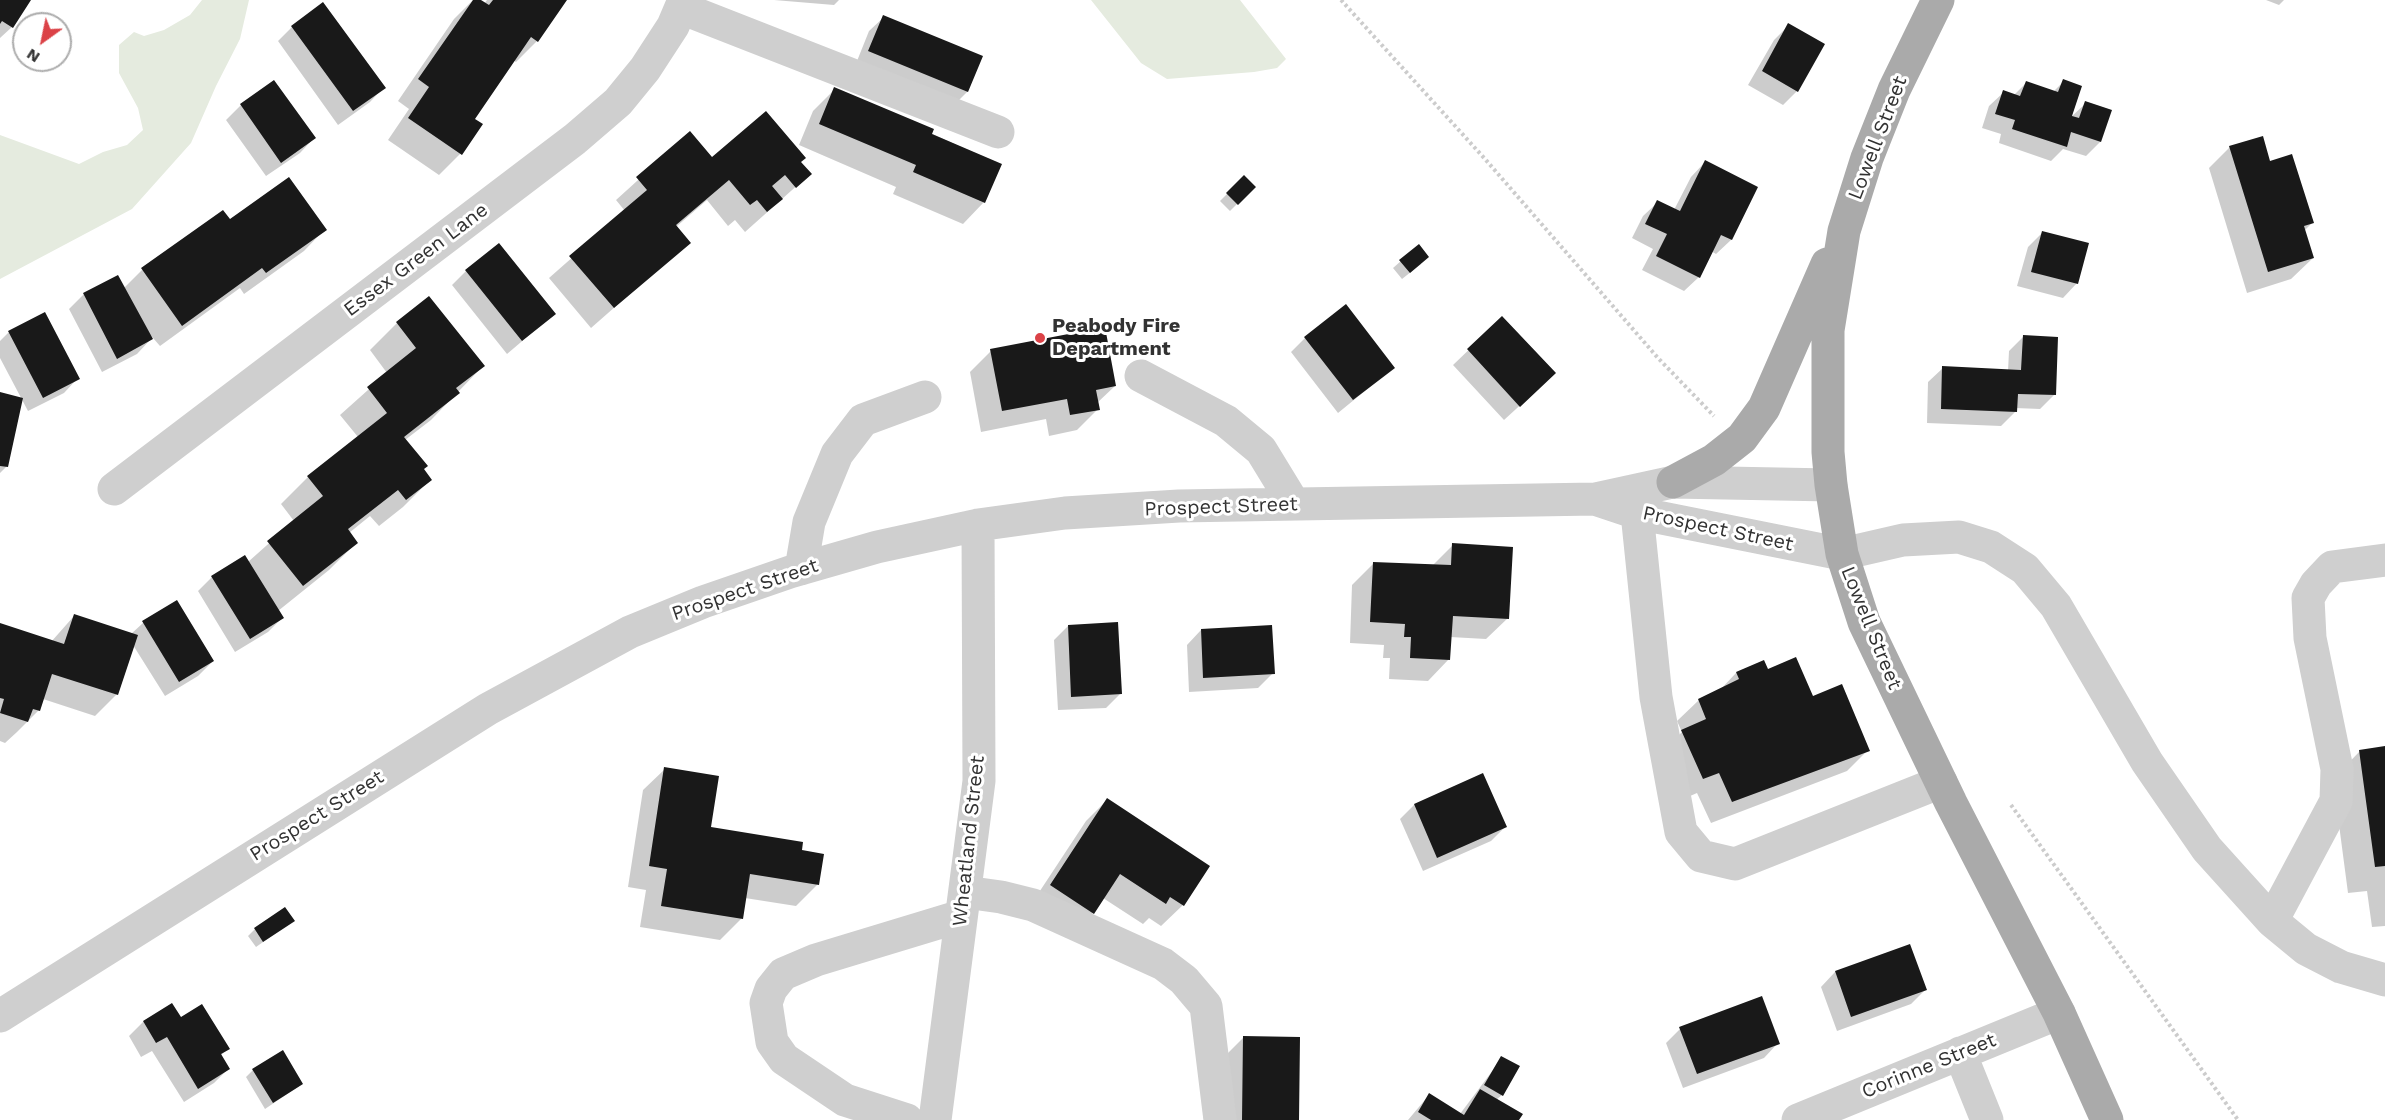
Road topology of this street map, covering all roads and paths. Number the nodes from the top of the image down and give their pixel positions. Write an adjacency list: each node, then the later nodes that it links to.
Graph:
1 (1341, 0): 8 (path)
2 (1938, 0): 5 (main road, Lowell Street)
3 (682, 4): 4 (street); 11 (street, Essex Green Lane)
4 (998, 132)
5 (1844, 231): 9 (main road); 10 (main road, Lowell Street)
6 (1141, 376): 13 (street)
7 (925, 397): 18 (street)
8 (1716, 418)
9 (1673, 482): 10 (street, Prospect Street); 12 (street, Prospect Street)
10 (1831, 485): 16 (main road, Lowell Street)
11 (114, 489)
12 (1595, 499): 13 (street, Prospect Street); 14 (street, Prospect Street)
13 (1294, 504): 15 (street, Prospect Street)
14 (1637, 513): 16 (street, Prospect Street); 19 (street)
15 (978, 525): 18 (street, Prospect Street); 21 (street, Wheatland Street)
16 (1842, 554): 19 (main road, Lowell Street); 22 (street)
17 (2385, 560): 22 (street)
18 (801, 569): 25 (street, Prospect Street)
19 (1941, 782): 24 (main road, Lowell Street)
20 (2011, 805): 33 (path)
21 (963, 904): 27 (street); 28 (street, Wheatland Street); 29 (street)
22 (2272, 921): 23 (street)
23 (2385, 980)
24 (2059, 1013): 26 (street, Corinne Street); 32 (main road, Lowell Street)
25 (0, 1016)
26 (1960, 1053): 30 (street, Corinne Street); 31 (street)
27 (907, 1120)
28 (935, 1120)
29 (1220, 1120)
30 (1798, 1120)
31 (1987, 1120)
32 (2107, 1120)
33 (2238, 1120)

